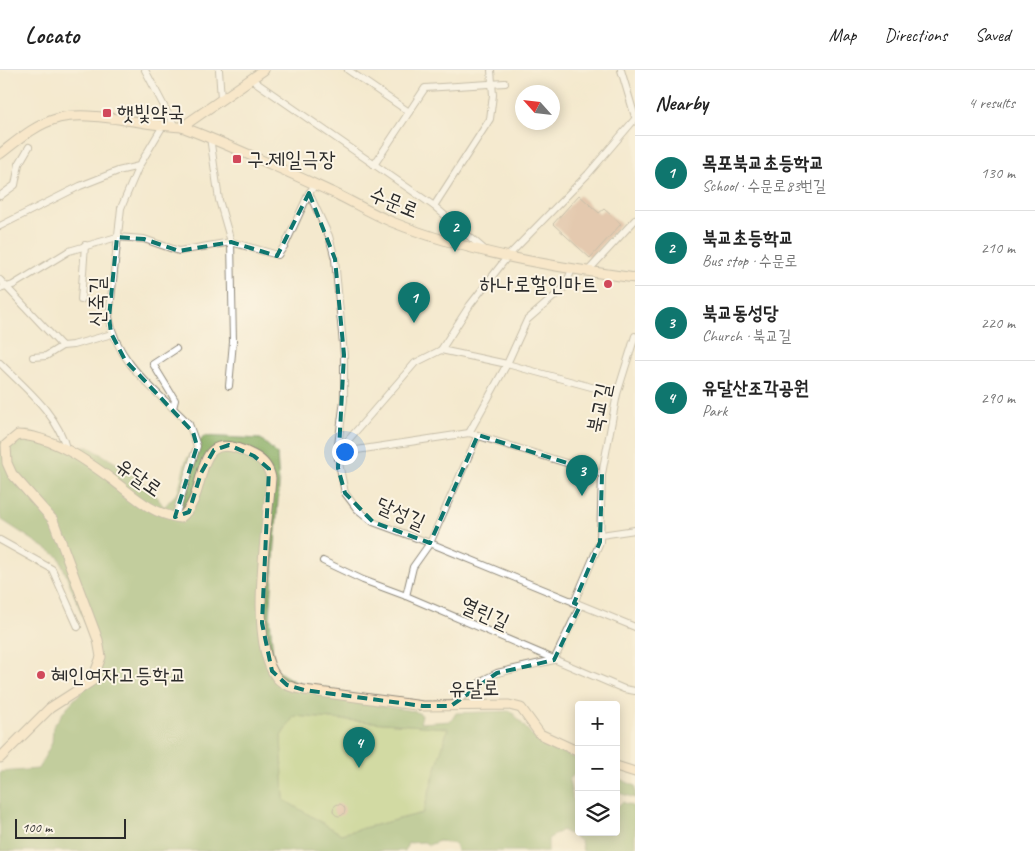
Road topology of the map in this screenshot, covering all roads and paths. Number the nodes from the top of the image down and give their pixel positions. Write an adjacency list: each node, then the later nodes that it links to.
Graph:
1 (145, 70): 14 (street)
2 (219, 70): 10 (street)
3 (264, 70): 7 (street)
4 (348, 70): 11 (street)
5 (491, 70): 9 (street)
6 (621, 70): 12 (street)
7 (250, 79): 10 (street); 18 (street)
8 (505, 83): 9 (street)
9 (493, 84): 11 (street); 23 (street)
10 (221, 99): 14 (street)
11 (409, 112): 18 (street)
12 (635, 118): 30 (street)
13 (164, 124): 14 (street, 수문로); 17 (street, 수문로); 19 (street, 신죽길)
14 (178, 127): 15 (street, 수문로)
15 (210, 137): 20 (street, 수문로); 27 (street)
16 (29, 147): 22 (street)
17 (0, 154)
18 (374, 165): 23 (street)
19 (140, 166): 25 (street); 26 (street, 신죽길)
20 (315, 185): 21 (street); 29 (street, 수문로)
21 (309, 193): 27 (street); 51 (street, 달성길)
22 (0, 196)
23 (434, 206): 29 (street)
24 (635, 220): 32 (street)
25 (0, 226)
26 (117, 237): 27 (street); 28 (street); 37 (street, 신죽길)
27 (231, 242): 45 (street)
28 (85, 246): 35 (street); 36 (street)
29 (485, 250): 30 (street, 수문로)
30 (508, 256): 31 (street, 수문로); 41 (street)
31 (572, 269): 32 (street, 수문로); 44 (street)
32 (588, 271): 33 (street, 수문로)
33 (635, 278)
34 (0, 280): 35 (street)
35 (3, 288): 39 (street)
36 (81, 300)
37 (112, 334): 39 (street); 47 (street, 신죽길)
38 (635, 336): 46 (street, 북교길)
39 (62, 346): 42 (street)
40 (176, 349): 47 (street)
41 (441, 350): 44 (street); 51 (street)
42 (33, 357)
43 (0, 363): 50 (street)
44 (507, 364): 46 (street); 48 (street)
45 (229, 386)
46 (617, 394): 52 (street, 북교길)
47 (173, 408): 53 (street, 신죽길)
48 (469, 432): 49 (street); 51 (street)
49 (478, 435): 52 (street); 57 (street)
50 (67, 451): 53 (street, 유달로); 67 (street, 유달로)
51 (337, 453): 57 (street, 달성길)
52 (602, 474): 55 (street, 북교길)
53 (175, 517): 65 (street, 유달로)
54 (635, 530): 55 (street)
55 (601, 535): 60 (street, 북교길)
56 (0, 540): 61 (street)
57 (430, 543): 59 (street); 60 (street, 달성길)
58 (323, 561): 59 (street, 열린길)
59 (406, 596): 63 (street, 열린길)
60 (577, 604): 62 (street, 달성길); 63 (street, 북교길)
61 (78, 627)
62 (635, 627)
63 (554, 660): 64 (street, 열린길); 65 (street)
64 (635, 691)
65 (451, 706): 66 (street, 유달로)
66 (575, 750)
67 (0, 758)
68 (620, 767): 69 (street)
69 (635, 772)

